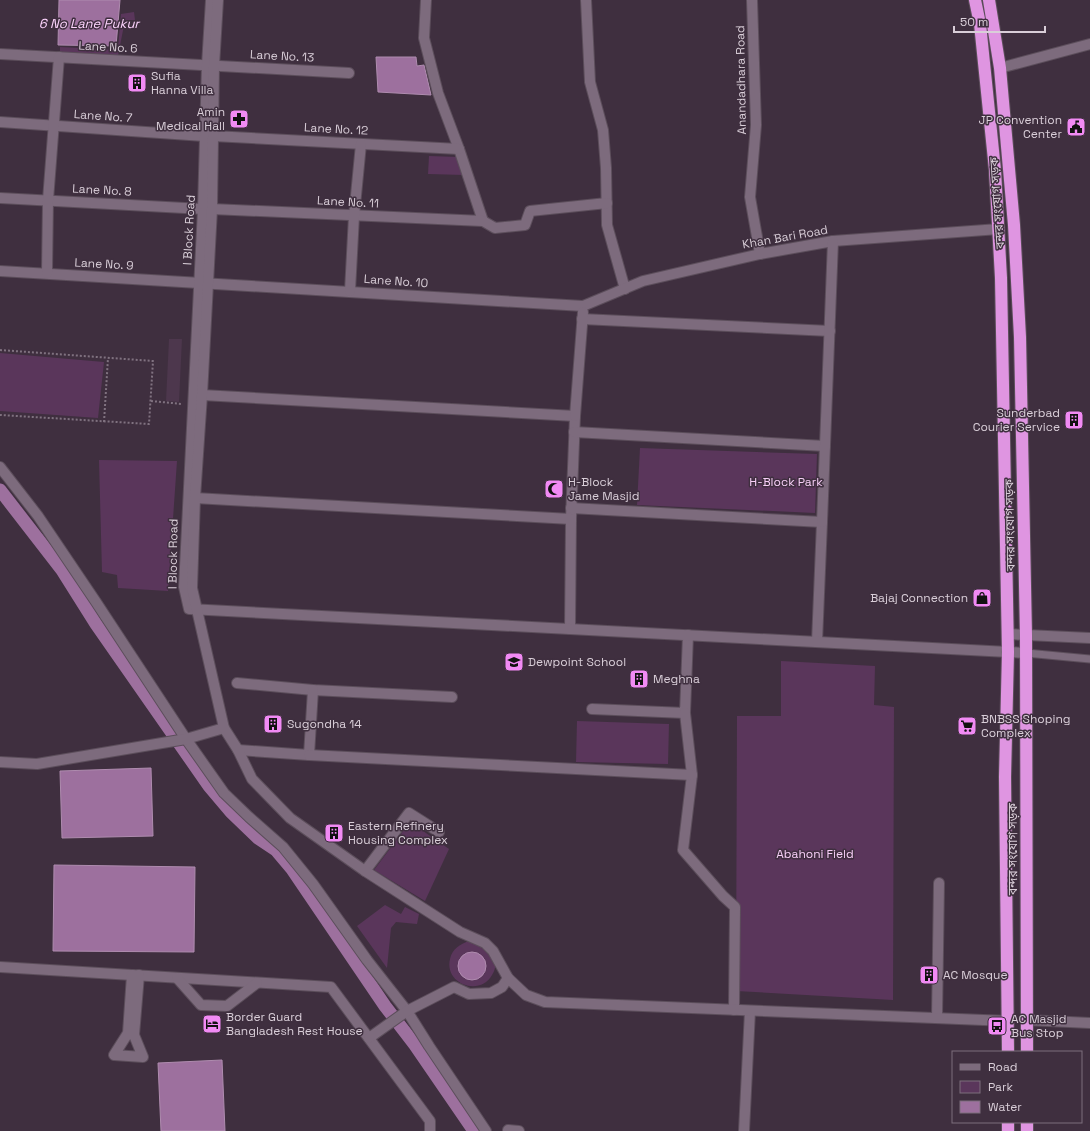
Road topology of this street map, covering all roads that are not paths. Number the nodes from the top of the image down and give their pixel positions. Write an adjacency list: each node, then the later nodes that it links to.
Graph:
1 (211, 0): 11 (street, I Block Road)
2 (218, 0): 11 (street, I Block Road)
3 (426, 0): 18 (street)
4 (586, 0): 21 (street)
5 (752, 0): 27 (street, Anandadhara Road)
6 (975, 0): 25 (highway, বন্দর সংযোগ সড়ক)
7 (989, 0): 12 (highway, বন্দর সংযোগ সড়ক)
8 (1090, 44): 12 (street)
9 (0, 54): 10 (street, Lane No. 6)
10 (59, 57): 11 (street, Lane No. 6); 15 (street)
11 (210, 66): 13 (street, Lane No. 13); 16 (street, I Block Road)
12 (1000, 68): 48 (highway, বন্দর সংযোগ সড়ক)
13 (349, 72)
14 (0, 122): 15 (street, Lane No. 7)
15 (54, 126): 16 (street, Lane No. 7); 20 (street)
16 (208, 136): 17 (street, Lane No. 12); 22 (street, I Block Road)
17 (361, 144): 18 (street, Lane No. 12); 23 (street)
18 (459, 148): 24 (street)
19 (0, 198): 20 (street, Lane No. 8)
20 (48, 200): 22 (street, Lane No. 8); 29 (street)
21 (606, 202): 24 (street, Lane No. 11); 31 (street)
22 (207, 209): 23 (street, Lane No. 11); 30 (street, I Block Road)
23 (354, 216): 24 (street, Lane No. 11); 32 (street)
24 (484, 221)
25 (999, 229): 26 (street, Khan Bari Road); 47 (highway, বন্দর সংযোগ সড়ক)
26 (833, 241): 27 (street, Khan Bari Road); 35 (street)
27 (760, 254): 31 (street, Khan Bari Road)
28 (0, 271): 29 (street, Lane No. 9)
29 (47, 273): 30 (street, Lane No. 9)
30 (203, 282): 32 (street, Lane No. 10); 36 (street, I Block Road); 45 (street, I Block Road)
31 (625, 288): 33 (street, Khan Bari Road)
32 (350, 291): 33 (street, Lane No. 10)
33 (583, 306): 34 (street)
34 (582, 318): 35 (street); 37 (street)
35 (830, 331): 39 (street)
36 (202, 395): 37 (street); 41 (street, I Block Road)
37 (575, 416): 38 (street)
38 (574, 432): 39 (street); 42 (street)
39 (825, 446): 44 (street)
40 (0, 467): 61 (street)
41 (196, 498): 43 (street); 45 (street, I Block Road)
42 (571, 508): 43 (street); 44 (street)
43 (570, 518): 46 (street)
44 (822, 522): 51 (street)
45 (196, 611): 46 (street); 60 (street)
46 (570, 630): 49 (street)
47 (1008, 634): 48 (street); 52 (highway, বন্দর সংযোগ সড়ক)
48 (1026, 635): 50 (street); 53 (highway, বন্দর সংযোগ সড়ক)
49 (688, 636): 51 (street); 59 (street)
50 (1090, 638)
51 (817, 642): 52 (street)
52 (1008, 652): 53 (street); 79 (highway, বন্দর সংযোগ সড়ক)
53 (1026, 653): 54 (lane); 78 (highway, বন্দর সংযোগ সড়ক)
54 (1090, 659)
55 (237, 683): 56 (street)
56 (313, 690): 57 (street); 63 (street)
57 (452, 697)
58 (592, 709): 59 (street)
59 (685, 713): 65 (street)
60 (224, 728): 61 (street); 62 (street)
61 (185, 739): 64 (street); 75 (street)
62 (238, 750): 63 (street); 67 (street)
63 (309, 755): 65 (street)
64 (0, 762)
65 (692, 775): 74 (street)
66 (438, 832): 67 (street)
67 (365, 871): 72 (street)
68 (939, 883): 77 (street)
69 (0, 967): 70 (street)
70 (136, 975): 70 (street); 71 (street)
71 (177, 978): 73 (street); 73 (street)
72 (508, 978): 74 (street); 75 (street)
73 (257, 982): 81 (street)
74 (734, 1010): 76 (street)
75 (407, 1011): 81 (street); 86 (street)
76 (750, 1011): 77 (street); 88 (street)
77 (937, 1018): 79 (street)
78 (1027, 1020): 80 (street); 83 (highway, বন্দর সংযোগ সড়ক)
79 (1008, 1021): 82 (highway, বন্দর সংযোগ সড়ক)
80 (1090, 1023)
81 (369, 1038): 85 (street)
82 (1008, 1051)
83 (1027, 1051)
84 (508, 1130): 87 (street)
85 (430, 1131)
86 (486, 1131)
87 (519, 1131)
88 (744, 1131)

